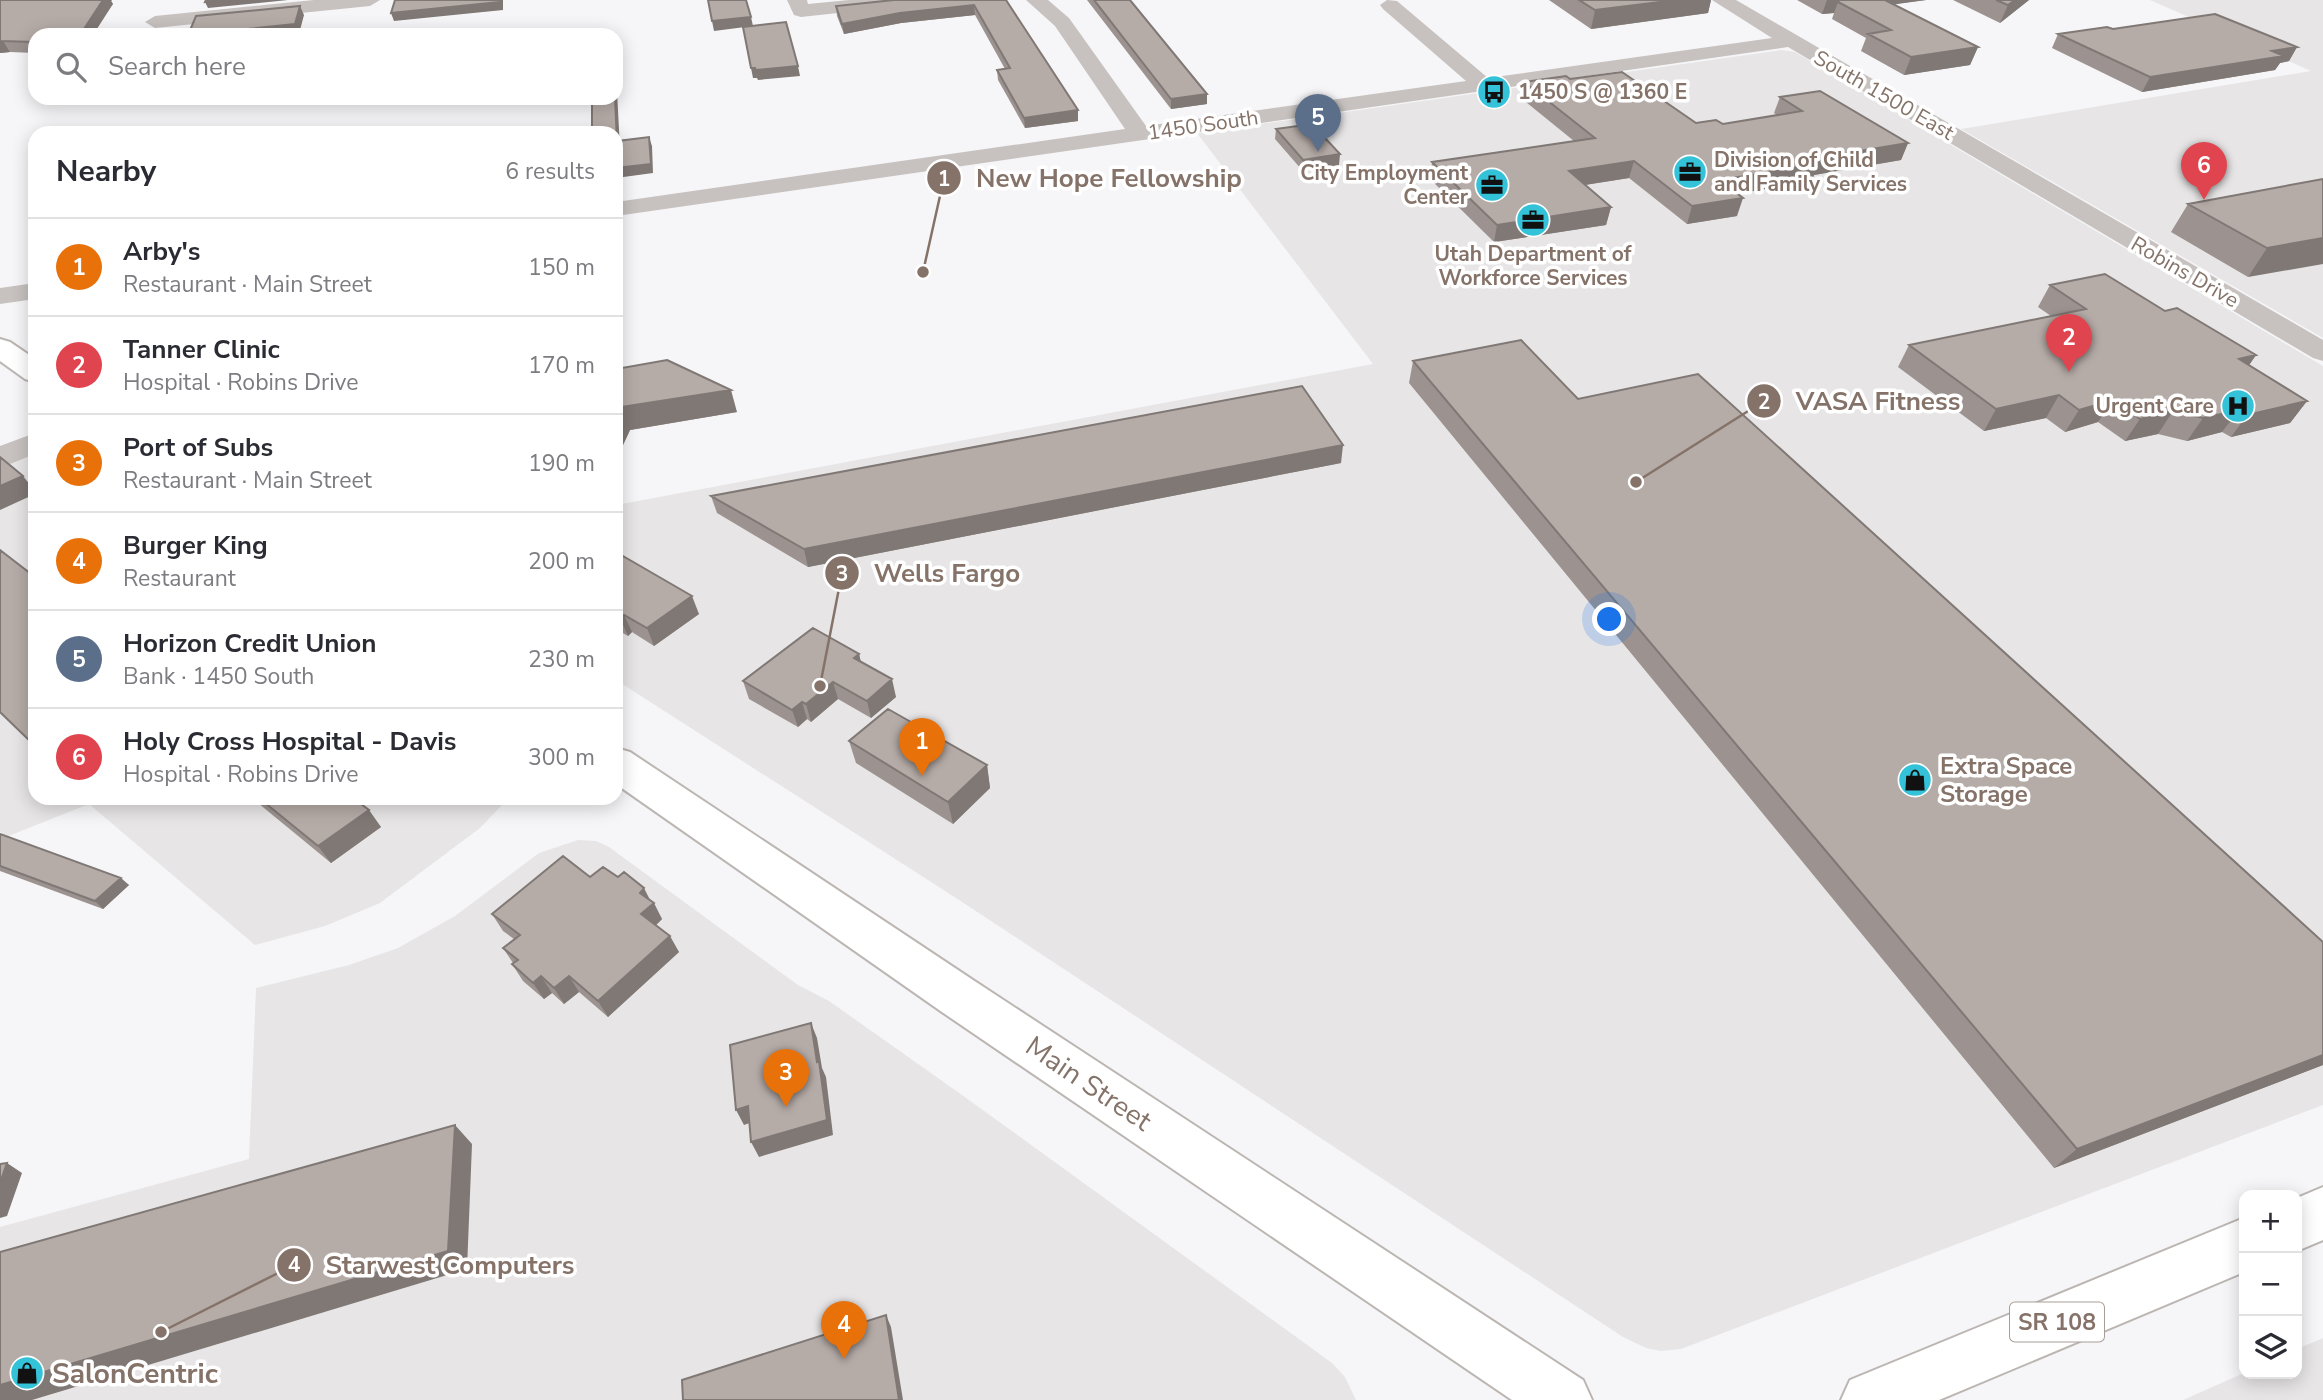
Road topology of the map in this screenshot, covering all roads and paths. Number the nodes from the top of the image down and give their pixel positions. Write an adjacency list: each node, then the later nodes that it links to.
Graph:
1 (167, 0): 2 (street)
2 (363, 0)
3 (902, 0): 6 (street)
4 (1036, 0): 10 (street)
5 (1722, 0): 8 (street, South 1500 East)
6 (799, 5)
7 (1390, 5): 9 (street)
8 (1791, 41): 9 (street, 1450 South); 11 (street, South 1500 East)
9 (1483, 85): 10 (street, 1450 South)
10 (1140, 134): 12 (street, 1450 South)
11 (2047, 191): 16 (street, Robins Drive)
12 (623, 208)
13 (28, 292): 14 (street)
14 (0, 296)
15 (0, 348): 17 (main road)
16 (2323, 352)
17 (28, 368)
18 (28, 445): 19 (street)
19 (0, 458)
20 (623, 768): 24 (main road, Main Street)
21 (2323, 1213): 22 (main road)
22 (2302, 1222)
23 (2239, 1247): 25 (main road, SR 108)
24 (1563, 1400)
25 (1870, 1400)

